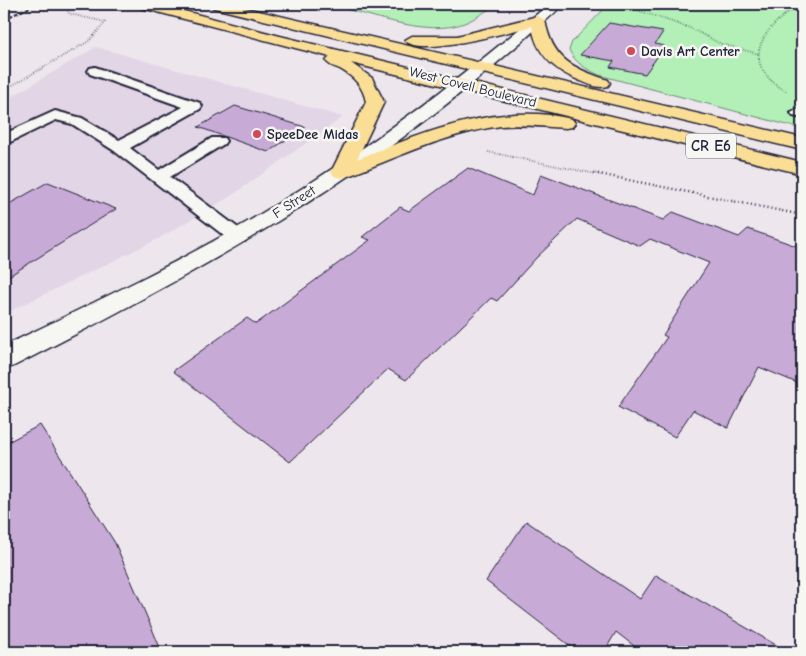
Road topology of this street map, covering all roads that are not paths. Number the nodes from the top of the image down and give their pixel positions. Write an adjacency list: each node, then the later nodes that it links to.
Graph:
1 (144, 4): 6 (main road, West Covell Boulevard / CR E6)
2 (214, 4): 5 (main road, West Covell Boulevard / CR E6)
3 (556, 4): 4 (street, F Street)
4 (538, 20): 5 (main road); 7 (street, F Street); 10 (main road)
5 (304, 25): 7 (main road, West Covell Boulevard / CR E6)
6 (277, 40): 9 (main road, West Covell Boulevard / CR E6); 17 (main road)
7 (480, 68): 9 (street, F Street); 10 (main road, West Covell Boulevard / CR E6)
8 (95, 70): 15 (lane)
9 (461, 84): 13 (main road, West Covell Boulevard / CR E6); 17 (street, F Street)
10 (725, 126): 14 (main road, West Covell Boulevard / CR E6)
11 (4, 140): 15 (lane)
12 (218, 141): 18 (lane)
13 (703, 144): 16 (main road, West Covell Boulevard / CR E6); 17 (main road)
14 (802, 144)
15 (120, 147): 18 (lane)
16 (802, 168)
17 (340, 172): 19 (street, F Street)
18 (159, 177): 19 (lane)
19 (238, 237): 20 (street, F Street)
20 (4, 358)

